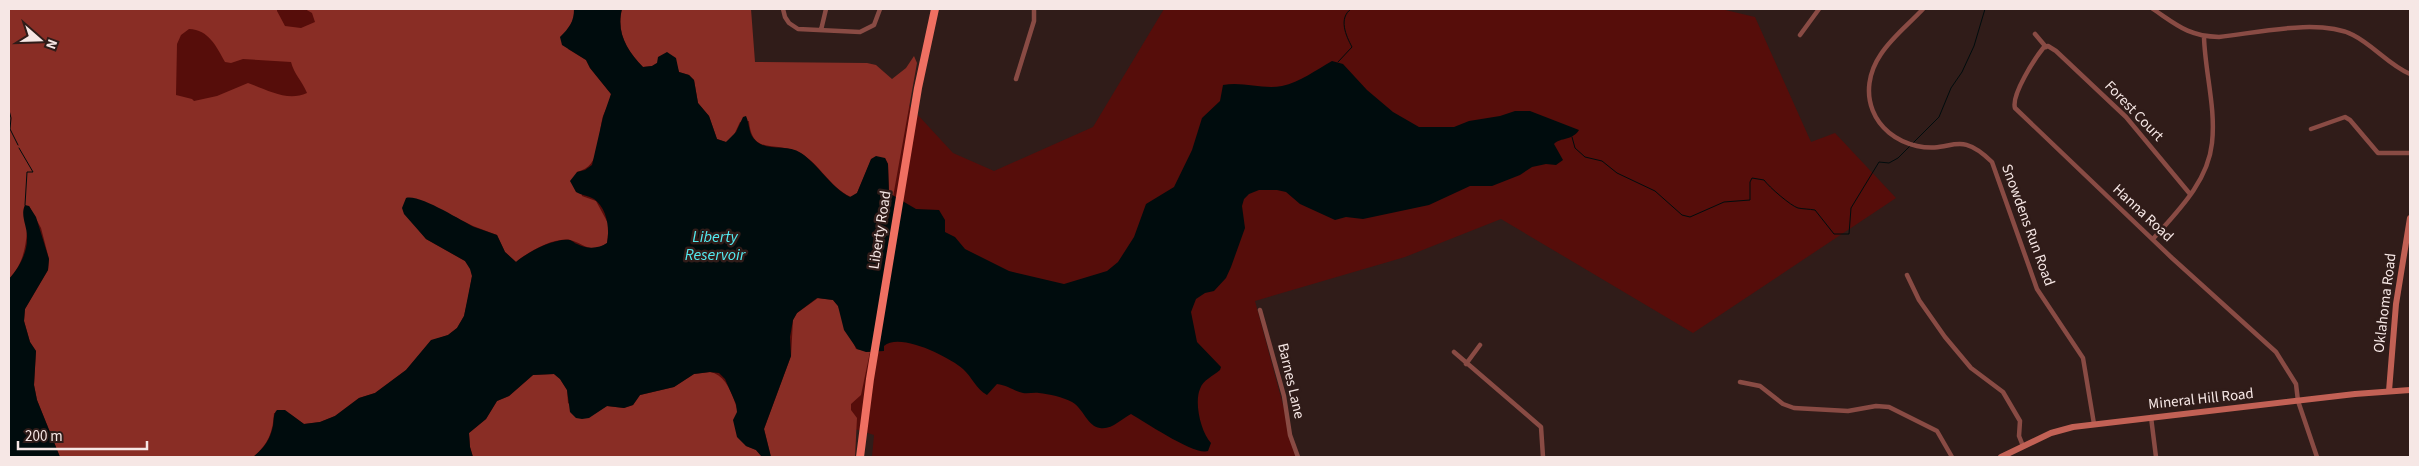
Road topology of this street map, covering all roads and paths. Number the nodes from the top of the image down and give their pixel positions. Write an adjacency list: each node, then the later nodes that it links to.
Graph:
1 (783, 9): 9 (street)
2 (826, 9): 9 (street)
3 (880, 9): 9 (street)
4 (935, 9): 33 (main road, Liberty Road)
5 (1034, 9): 15 (street)
6 (1819, 9): 11 (street)
7 (1923, 9): 31 (street, Snowdens Run Road)
8 (2153, 9): 12 (street)
9 (820, 30)
10 (2035, 34): 13 (street)
11 (1800, 35)
12 (2204, 37): 14 (street); 18 (street)
13 (2046, 47): 18 (street, Forest Court); 20 (street, Hanna Road)
14 (2410, 74)
15 (1016, 79)
16 (2311, 129): 17 (street)
17 (2410, 153)
18 (2190, 194): 20 (street)
19 (2410, 218): 28 (street, Oklahoma Road)
20 (2153, 239): 29 (street, Hanna Road)
21 (1907, 275): 32 (street)
22 (1260, 310): 34 (street, Barnes Lane)
23 (1480, 345): 25 (street)
24 (1454, 352): 25 (street)
25 (1466, 364): 35 (street)
26 (1740, 382): 36 (street)
27 (2410, 390): 28 (street, Mineral Hill Road)
28 (2389, 391): 29 (street, Mineral Hill Road)
29 (2298, 401): 30 (street, Mineral Hill Road); 39 (street, Hanna Road)
30 (2151, 417): 31 (street, Mineral Hill Road); 38 (street)
31 (2094, 424): 32 (street, Mineral Hill Road)
32 (2023, 446): 37 (street, Mineral Hill Road)
33 (860, 457)
34 (1298, 457)
35 (1543, 457)
36 (1952, 457)
37 (2001, 457)
38 (2156, 457)
39 (2317, 457)

